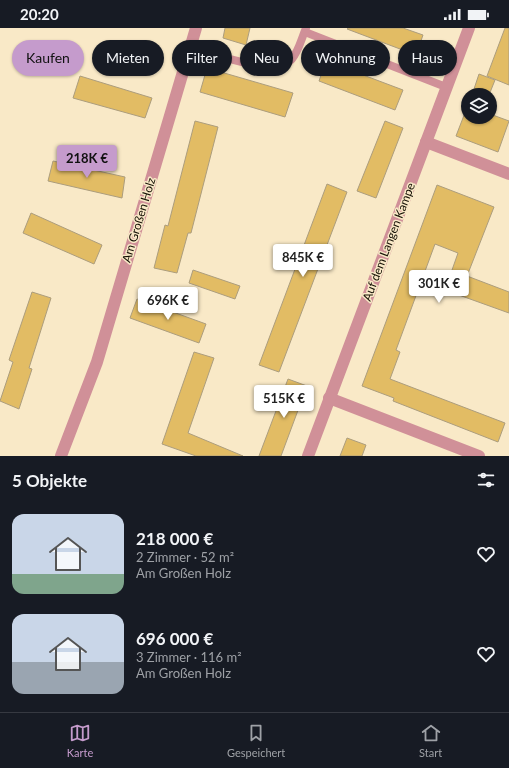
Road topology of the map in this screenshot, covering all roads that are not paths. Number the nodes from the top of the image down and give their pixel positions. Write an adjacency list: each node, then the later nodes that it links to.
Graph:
1 (196, 28): 4 (street, Am Großen Holz)
2 (469, 28): 7 (street, Auf dem Langen Kampe)
3 (306, 30): 5 (lane); 7 (lane)
4 (193, 40)
5 (232, 60)
6 (182, 76): 11 (street, Am Großen Holz)
7 (446, 87): 8 (street, Auf dem Langen Kampe)
8 (426, 142): 9 (street); 10 (street, Auf dem Langen Kampe)
9 (509, 174)
10 (329, 398): 12 (street, Auf dem Langen Kampe); 13 (street)
11 (61, 456)
12 (308, 456)
13 (479, 456)

